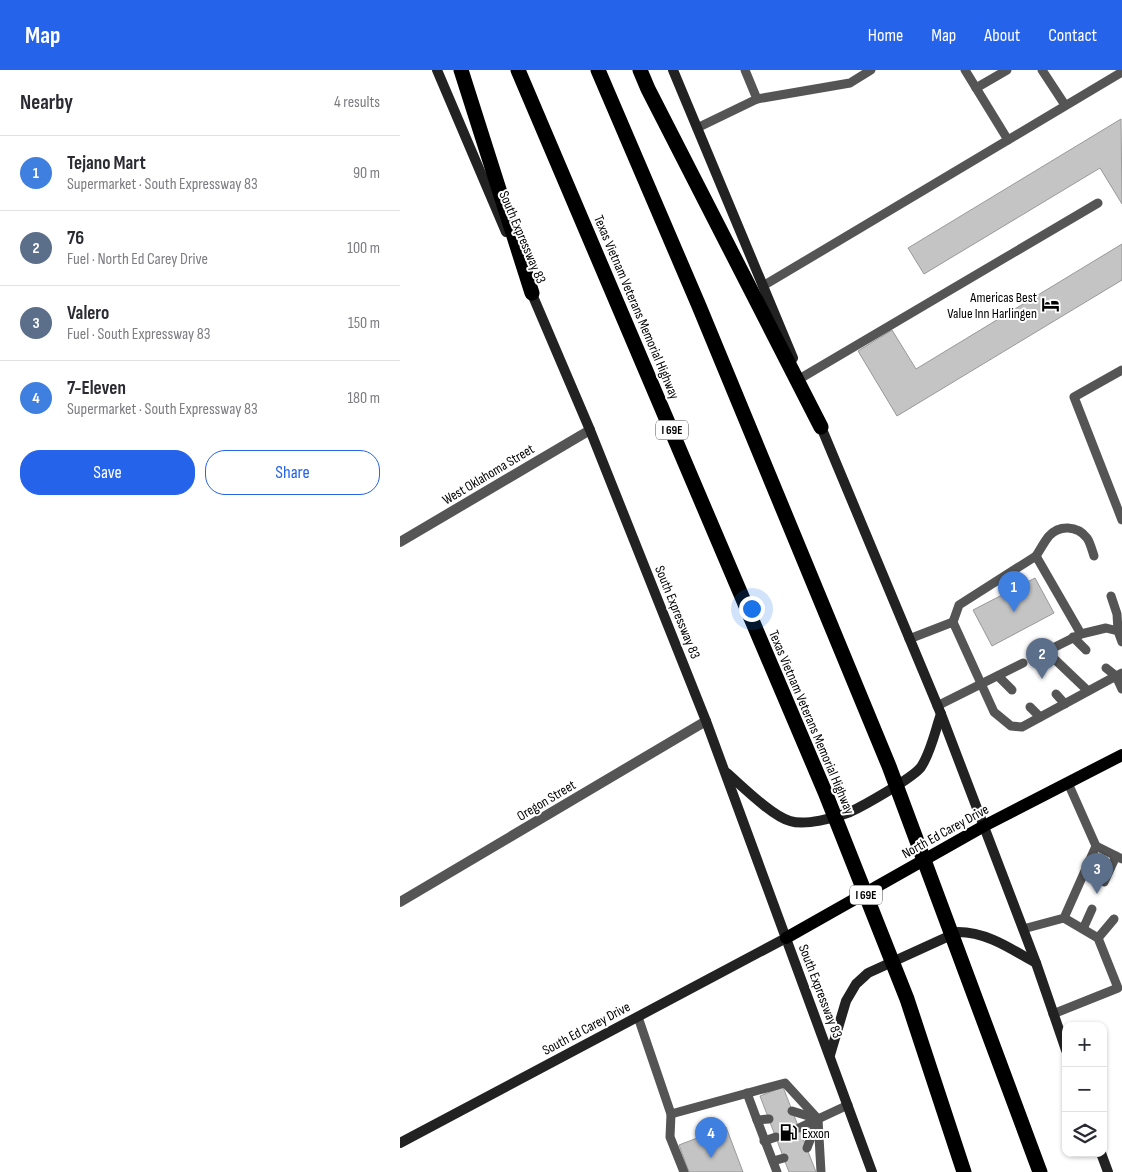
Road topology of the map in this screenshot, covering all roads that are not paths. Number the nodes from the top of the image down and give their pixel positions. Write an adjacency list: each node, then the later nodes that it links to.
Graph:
1 (438, 70): 20 (main road, South Expressway 83)
2 (461, 70): 20 (highway)
3 (518, 70): 89 (highway, Texas Vietnam Veterans Memorial Highway / I 69E)
4 (598, 70): 90 (highway)
5 (640, 70): 23 (highway)
6 (673, 70): 16 (main road)
7 (745, 70): 14 (lane)
8 (870, 70): 14 (lane)
9 (965, 70): 13 (lane)
10 (1007, 70): 13 (lane)
11 (1042, 70): 15 (lane)
12 (1122, 71): 15 (lane)
13 (976, 88): 17 (lane)
14 (758, 99): 16 (lane)
15 (1065, 105): 17 (lane)
16 (697, 128): 19 (main road)
17 (1008, 140): 19 (lane)
18 (1098, 203): 22 (lane)
19 (763, 286): 22 (main road)
20 (532, 293): 24 (main road, South Expressway 83)
21 (1122, 370): 25 (lane)
22 (801, 378): 23 (main road)
23 (821, 428): 33 (main road)
24 (590, 430): 26 (street, West Oklahoma Street); 49 (main road, South Expressway 83)
25 (1122, 520)
26 (400, 542)
27 (1036, 556): 28 (lane); 30 (lane); 32 (lane)
28 (1094, 556)
29 (1111, 596): 31 (lane)
30 (953, 622): 33 (lane); 40 (lane)
31 (1118, 632): 32 (lane); 34 (lane)
32 (1077, 635): 35 (lane); 43 (lane)
33 (909, 639): 47 (main road)
34 (1122, 642)
35 (1086, 650)
36 (1023, 663): 39 (lane)
37 (1106, 668): 38 (lane)
38 (1119, 674): 41 (lane); 43 (lane)
39 (998, 676): 40 (lane); 42 (lane)
40 (981, 684): 47 (lane); 48 (lane)
41 (1122, 689)
42 (1012, 690)
43 (1088, 691): 45 (lane)
44 (1056, 694): 45 (lane)
45 (1065, 704): 48 (lane)
46 (1030, 707): 48 (lane)
47 (939, 710): 51 (main road); 53 (main road)
48 (1040, 718)
49 (706, 721): 51 (main road, South Expressway 83); 57 (street, Oregon Street)
50 (1122, 755): 52 (main road, North Ed Carey Drive)
51 (726, 772): 63 (main road, South Expressway 83)
52 (1068, 783): 53 (main road, North Ed Carey Drive); 54 (lane)
53 (984, 826): 61 (main road); 63 (main road, North Ed Carey Drive)
54 (1096, 846): 55 (lane); 59 (lane)
55 (1119, 858): 56 (lane)
56 (1104, 882)
57 (400, 902)
58 (1092, 909): 62 (lane)
59 (1064, 918): 61 (lane); 62 (lane)
60 (1114, 919): 64 (lane)
61 (1023, 929): 65 (main road)
62 (1083, 929): 64 (lane)
63 (786, 938): 67 (main road, South Ed Carey Drive); 69 (main road, South Expressway 83)
64 (1098, 938): 66 (lane)
65 (1036, 963): 66 (main road); 69 (main road)
66 (1053, 1014): 68 (main road)
67 (638, 1017): 73 (lane); 80 (main road, South Ed Carey Drive)
68 (1062, 1039)
69 (830, 1055): 71 (main road, South Expressway 83)
70 (747, 1093): 73 (lane); 75 (lane); 76 (lane)
71 (848, 1105): 75 (lane); 88 (main road, South Expressway 83)
72 (792, 1111): 75 (lane)
73 (671, 1114): 85 (lane)
74 (769, 1119): 76 (lane)
75 (818, 1119): 77 (lane); 81 (lane); 87 (lane)
76 (757, 1120): 79 (lane)
77 (799, 1128)
78 (776, 1137): 79 (lane)
79 (764, 1141): 84 (lane)
80 (400, 1143)
81 (807, 1148)
82 (1102, 1157): 91 (main road)
83 (784, 1158): 84 (lane)
84 (773, 1161): 86 (lane)
85 (684, 1172)
86 (777, 1172)
87 (821, 1172)
88 (872, 1172)
89 (964, 1172)
90 (1040, 1172)
91 (1108, 1172)

